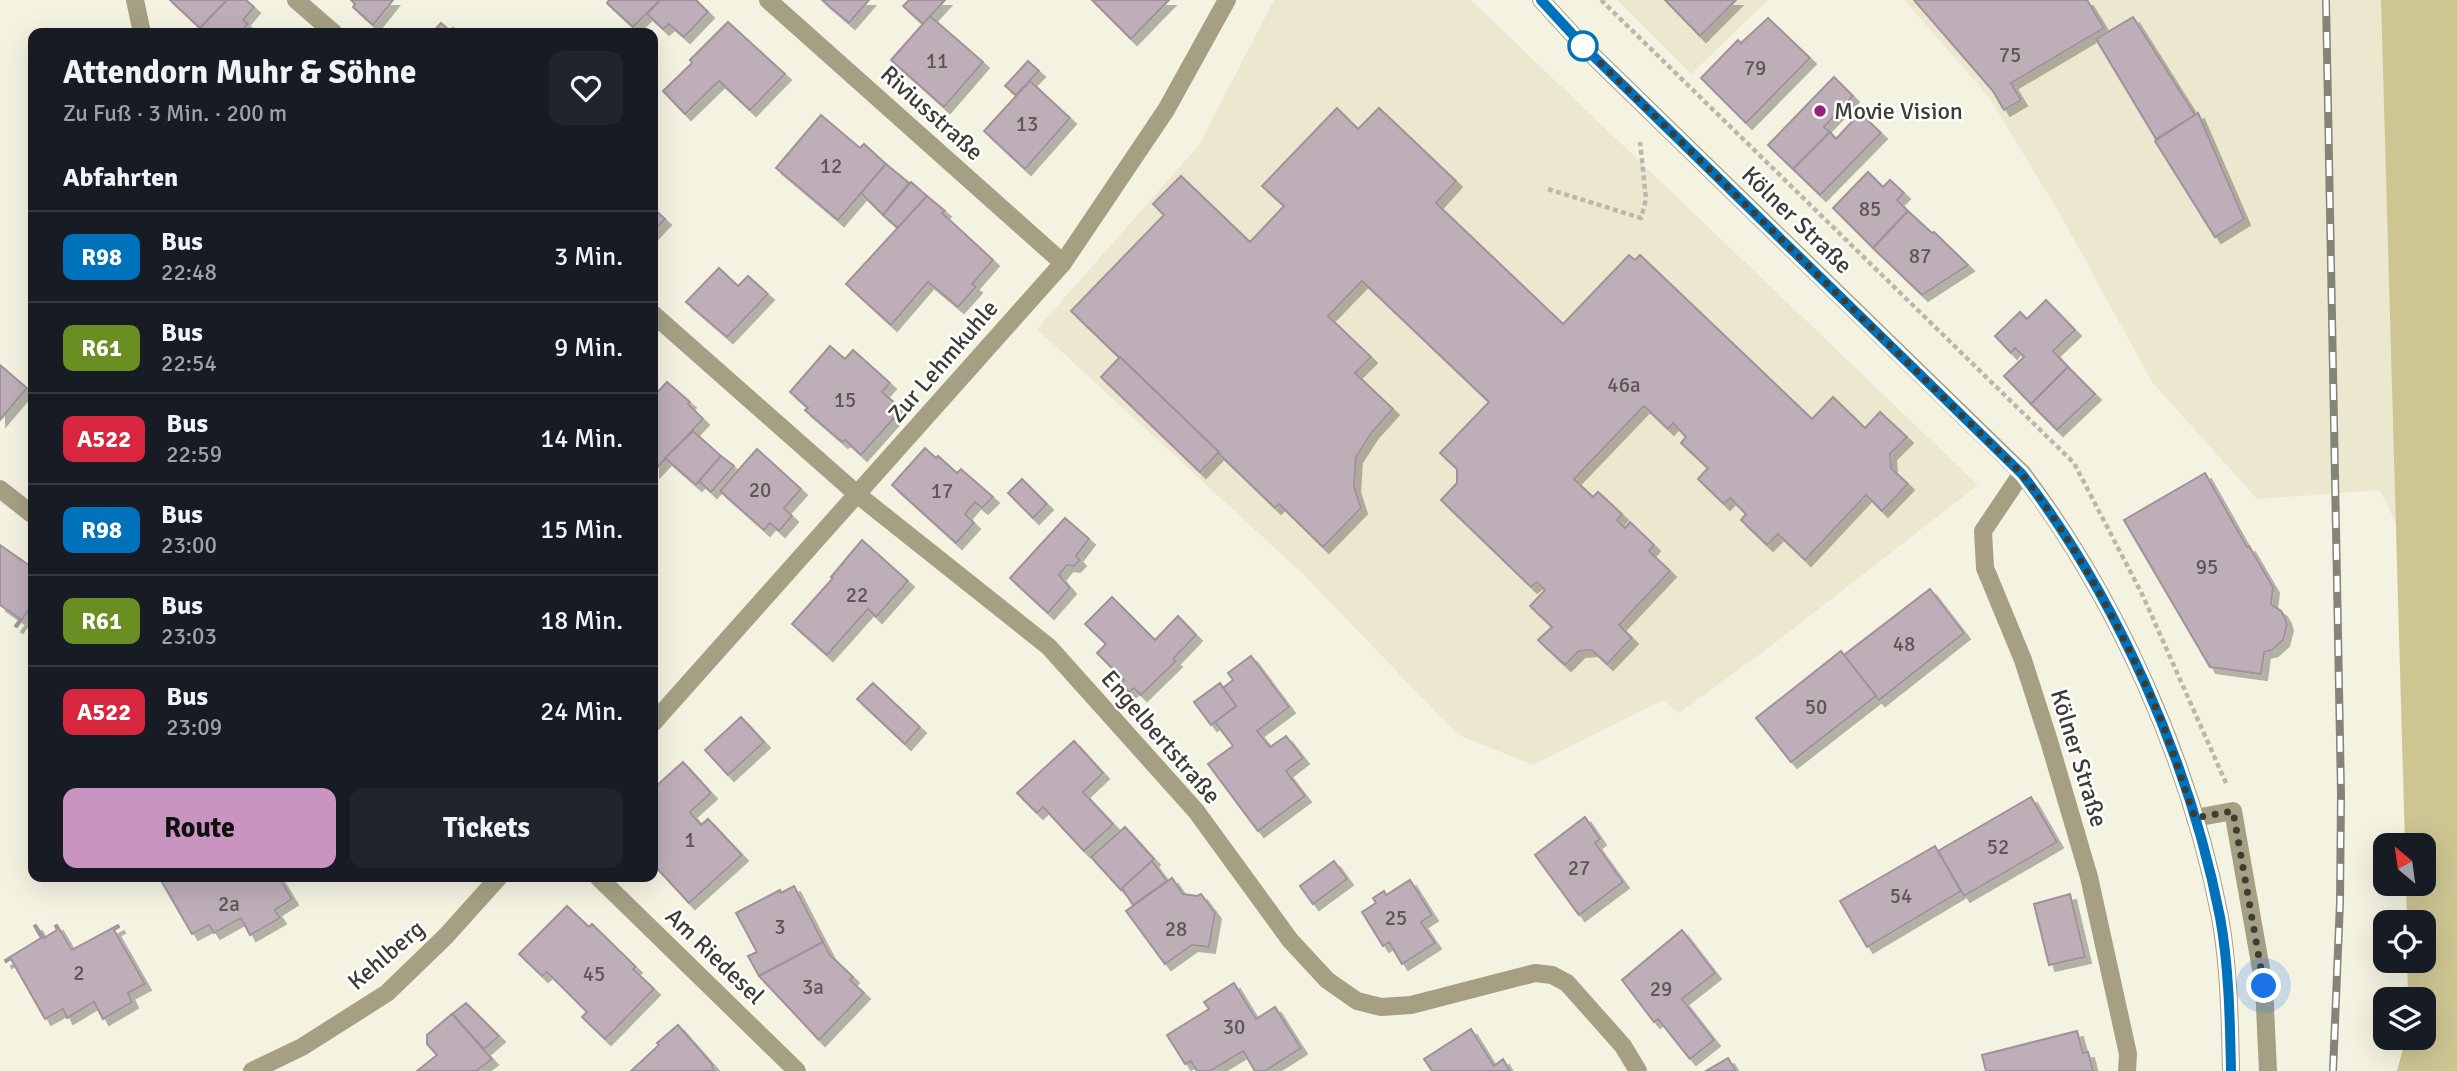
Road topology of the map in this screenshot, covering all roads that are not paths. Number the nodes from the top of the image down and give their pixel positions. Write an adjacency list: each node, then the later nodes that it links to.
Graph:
1 (135, 0): 6 (street)
2 (296, 0): 7 (street)
3 (768, 0): 8 (street, Riviusstraße)
4 (1227, 0): 8 (street, Zur Lehmkuhle)
5 (1541, 0): 10 (street, Kölner Straße)
6 (141, 28)
7 (328, 28)
8 (1063, 263): 12 (street, Zur Lehmkuhle)
9 (658, 318): 12 (street, Engelbertstraße)
10 (2022, 474): 15 (street, Kölner Straße); 21 (street, Kölner Straße)
11 (0, 489): 13 (street)
12 (858, 495): 14 (street, Zur Lehmkuhle); 20 (street, Engelbertstraße)
13 (28, 511)
14 (658, 717)
15 (2195, 818): 22 (street, Kölner Straße); 23 (street)
16 (495, 882): 18 (street, Kehlberg)
17 (603, 882): 19 (street, Am Riedesel)
18 (252, 1071)
19 (797, 1071)
20 (1638, 1071)
21 (2127, 1071)
22 (2231, 1071)
23 (2268, 1071)

